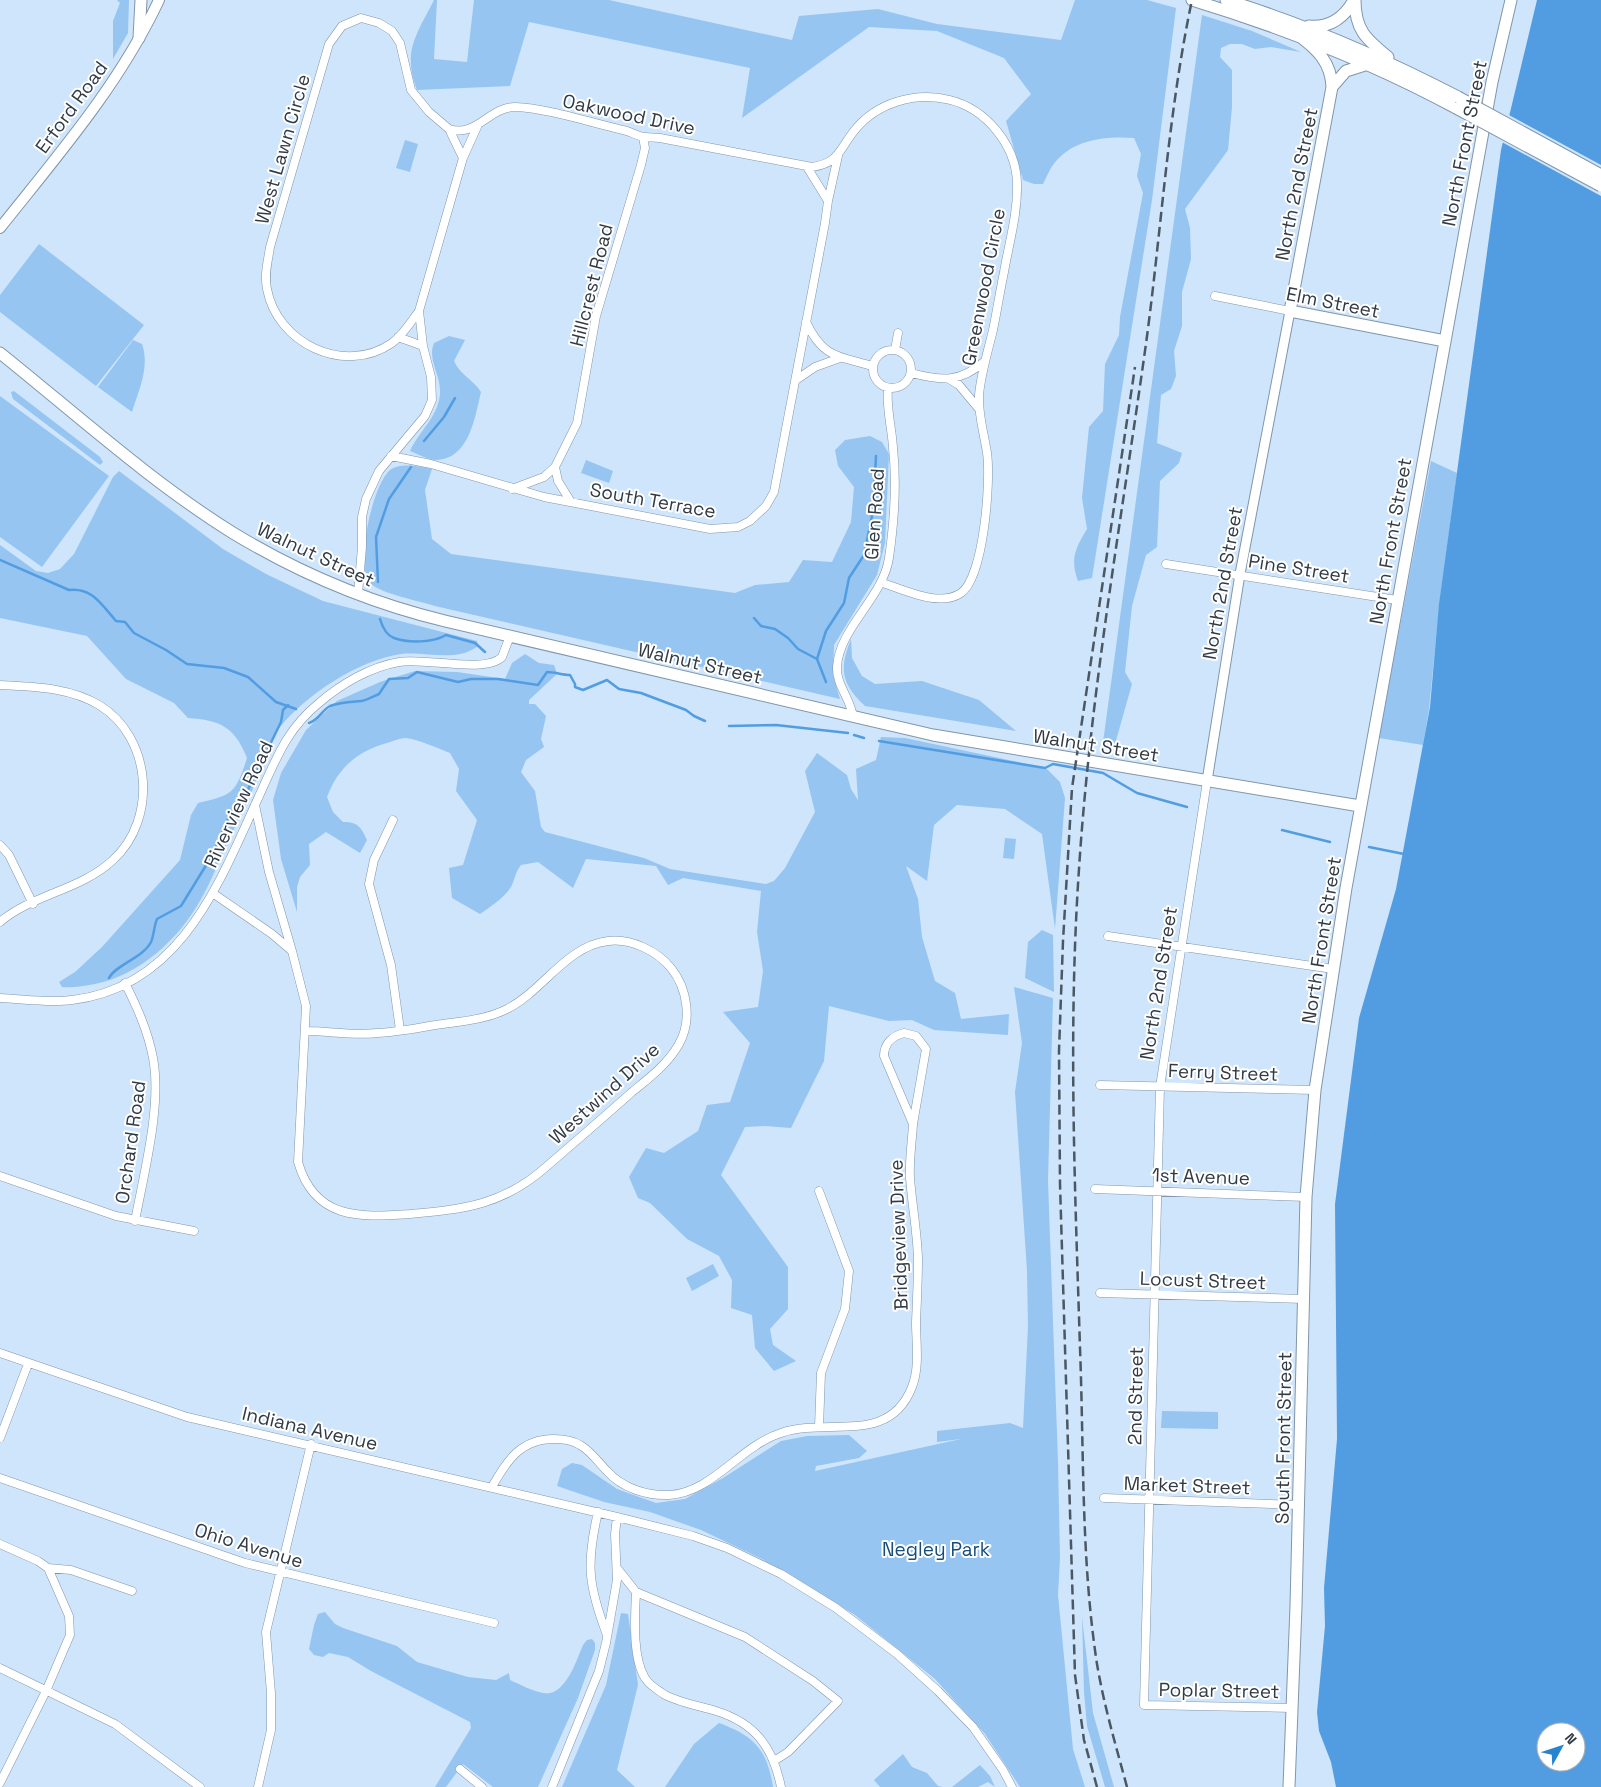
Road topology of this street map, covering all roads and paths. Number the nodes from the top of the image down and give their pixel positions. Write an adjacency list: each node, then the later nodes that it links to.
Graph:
1 (141, 0): 8 (main road)
2 (159, 0): 8 (main road, Erford Road)
3 (1192, 0): 7 (main road)
4 (1226, 0): 7 (main road)
5 (1354, 0): 7 (main road); 10 (main road)
6 (1511, 0): 29 (main road, North Front Street)
7 (1299, 30): 9 (main road); 10 (main road); 11 (main road)
8 (140, 38): 22 (main road, Erford Road)
9 (1368, 64): 11 (main road); 12 (main road)
10 (1401, 68): 12 (main road)
11 (1332, 87): 25 (main road, North 2nd Street)
12 (1457, 102): 19 (main road, bridge); 20 (main road, bridge)
13 (477, 127): 14 (street, Oakwood Drive); 15 (street, Oakwood Drive); 17 (street)
14 (449, 129): 17 (street); 28 (street, West Lawn Circle)
15 (643, 138): 18 (street, Oakwood Drive); 42 (street, Hillcrest Road)
16 (838, 156): 18 (street); 21 (street, South Terrace); 34 (street, Greenwood Circle)
17 (463, 158): 24 (street)
18 (806, 167): 21 (street)
19 (1601, 175)
20 (1601, 186)
21 (828, 200): 26 (street, South Terrace)
22 (0, 228)
23 (1215, 296): 25 (street, Elm Street)
24 (419, 311): 28 (street, West Lawn Circle); 30 (street)
25 (1290, 311): 29 (main road, Elm Street); 46 (street, North 2nd Street)
26 (806, 322): 33 (street); 38 (street, South Terrace)
27 (898, 333): 31 (street)
28 (398, 337): 30 (street)
29 (1445, 341): 49 (main road, North Front Street)
30 (424, 346): 41 (street)
31 (895, 350): 35 (street); 36 (street)
32 (0, 353): 48 (main road, Walnut Street)
33 (840, 358): 35 (street); 38 (street)
34 (986, 361): 37 (street); 40 (street, Greenwood Circle)
35 (872, 366): 39 (street)
36 (911, 372): 37 (street); 39 (street)
37 (948, 379): 40 (street)
38 (796, 380): 44 (street, South Terrace)
39 (888, 388): 47 (street, Glen Road)
40 (979, 409): 47 (street, Greenwood Circle)
41 (391, 456): 43 (street, South Terrace); 48 (street)
42 (555, 468): 43 (street); 44 (street)
43 (512, 489): 44 (street, South Terrace)
44 (571, 502)
45 (1166, 564): 46 (street, Pine Street)
46 (1240, 574): 49 (street, Pine Street); 53 (street, North 2nd Street)
47 (882, 583): 52 (street, Glen Road)
48 (358, 594): 50 (main road, Walnut Street)
49 (1397, 600): 55 (main road, North Front Street)
50 (510, 636): 52 (main road, Walnut Street); 54 (street, Riverview Road)
51 (0, 685): 59 (street)
52 (853, 717): 53 (main road, Walnut Street)
53 (1207, 781): 55 (main road, Walnut Street); 62 (street, North 2nd Street)
54 (255, 805): 58 (street, Riverview Road); 63 (street, Westwind Drive)
55 (1360, 806): 64 (main road, North Front Street)
56 (393, 820): 67 (street)
57 (0, 845): 59 (street)
58 (214, 894): 63 (street); 65 (street, Riverview Road)
59 (33, 904): 60 (street)
60 (0, 922)
61 (1108, 936): 62 (street)
62 (1181, 946): 64 (street); 70 (street, North 2nd Street)
63 (292, 951): 68 (street, Westwind Drive)
64 (1333, 969): 71 (main road, North Front Street)
65 (125, 983): 66 (street, Riverview Road); 78 (street, Orchard Road)
66 (0, 998)
67 (400, 1030): 68 (street, Westwind Drive); 68 (street, Westwind Drive)
68 (305, 1031)
69 (1100, 1085): 70 (street, Ferry Street)
70 (1160, 1087): 71 (street, Ferry Street); 75 (street, 2nd Street)
71 (1315, 1090): 77 (main road, South Front Street)
72 (913, 1124): 72 (street, Bridgeview Drive); 85 (street, Bridgeview Drive)
73 (0, 1176): 78 (street)
74 (1095, 1189): 75 (street, 1st Avenue)
75 (1157, 1190): 77 (street, 1st Avenue); 81 (street, 2nd Street)
76 (819, 1192): 85 (street)
77 (1306, 1197): 82 (main road, South Front Street)
78 (135, 1221): 79 (street)
79 (194, 1231)
80 (1100, 1293): 81 (street, Locust Street)
81 (1154, 1294): 82 (street, Locust Street); 91 (street, 2nd Street)
82 (1304, 1299): 92 (main road, South Front Street)
83 (0, 1353): 84 (street, Indiana Avenue)
84 (28, 1364): 86 (street); 87 (street, Indiana Avenue)
85 (819, 1426): 89 (street, Bridgeview Drive)
86 (0, 1438)
87 (312, 1444): 89 (street, Indiana Avenue); 98 (street)
88 (0, 1478): 98 (street, Ohio Avenue)
89 (492, 1487): 93 (street, Indiana Avenue)
90 (1104, 1498): 91 (street, Market Street)
91 (1149, 1499): 92 (street, Market Street); 105 (street, 2nd Street)
92 (1298, 1505): 106 (main road, South Front Street)
93 (598, 1512): 94 (street, Indiana Avenue); 102 (street)
94 (618, 1517): 97 (street); 115 (street, Indiana Avenue)
95 (0, 1544): 96 (street)
96 (48, 1568): 99 (street); 104 (street)
97 (616, 1568): 100 (street); 102 (street)
98 (280, 1573): 101 (street, Ohio Avenue); 111 (street)
99 (132, 1592)
100 (636, 1592): 107 (street); 107 (street)
101 (494, 1623)
102 (607, 1637): 113 (street)
103 (0, 1668): 104 (street)
104 (46, 1691): 109 (street); 110 (street)
105 (1144, 1705): 106 (street, Poplar Street)
106 (1292, 1708): 116 (main road, South Front Street)
107 (774, 1761): 114 (street)
108 (460, 1769): 112 (street)
109 (0, 1784)
110 (200, 1787)
111 (258, 1787)
112 (482, 1787)
113 (552, 1787)
114 (780, 1787)
115 (1012, 1787)
116 (1289, 1787)

